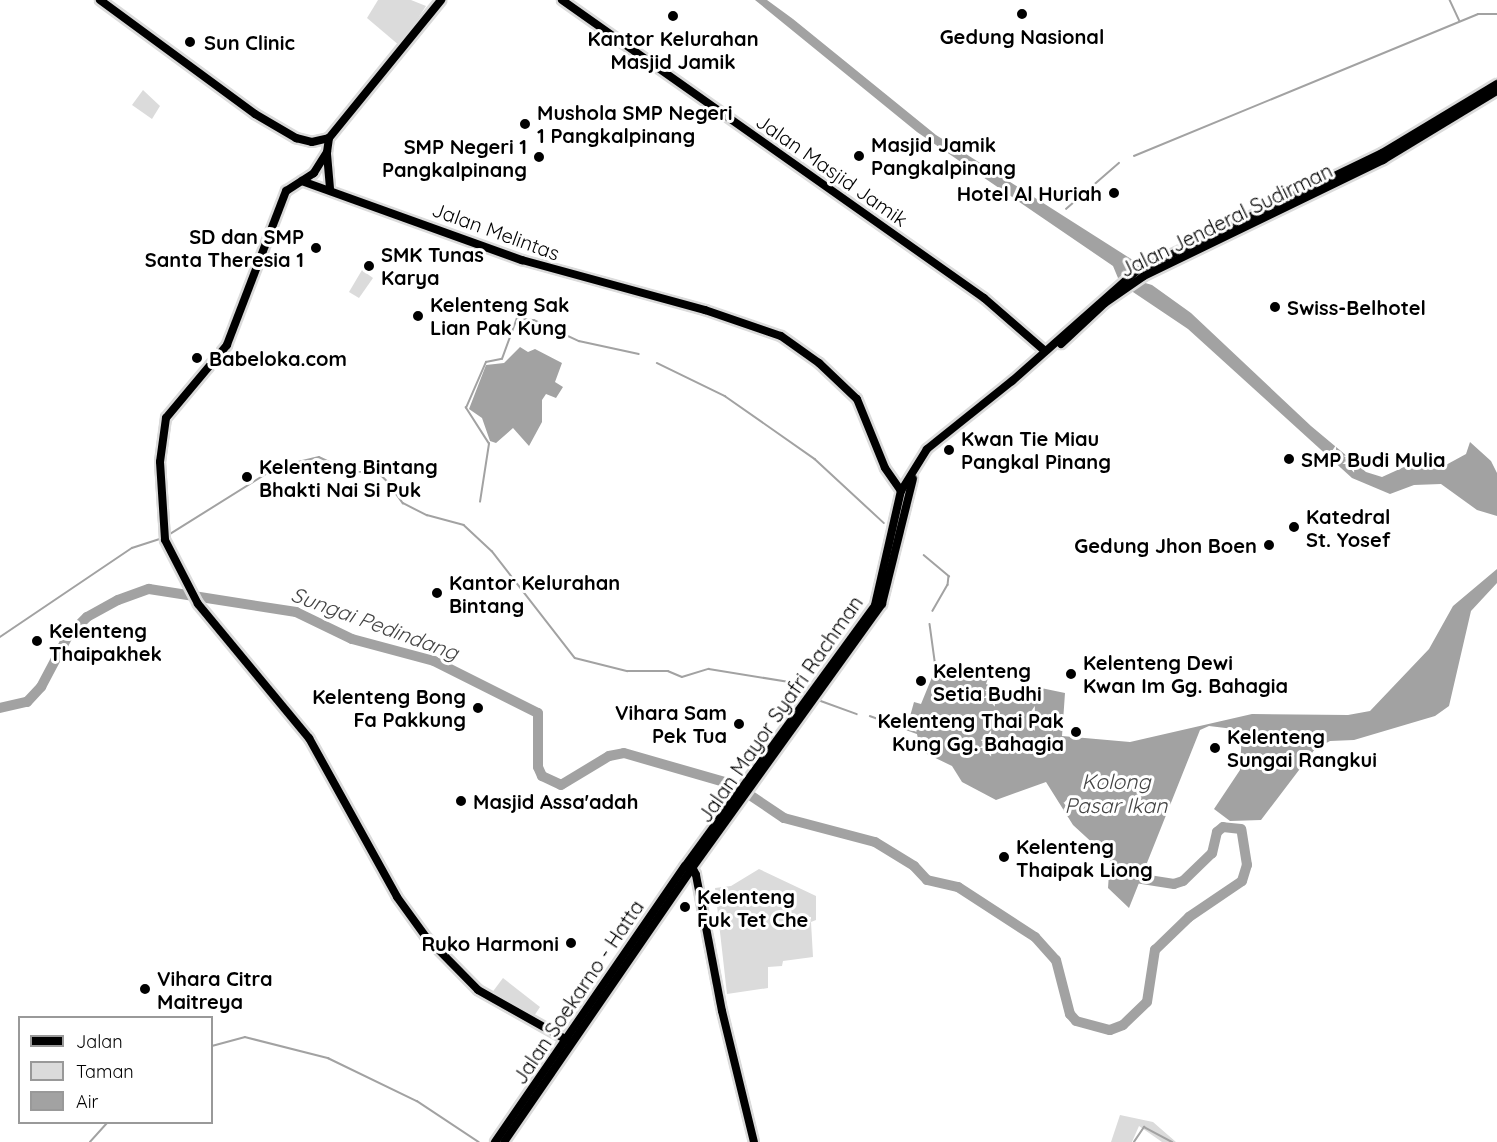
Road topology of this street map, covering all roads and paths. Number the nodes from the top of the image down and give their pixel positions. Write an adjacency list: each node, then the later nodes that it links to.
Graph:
1 (100, 0): 6 (main road)
2 (441, 0): 6 (main road)
3 (562, 0): 11 (highway, Jalan Masjid Jamik)
4 (1497, 84): 10 (highway, Jalan Jenderal Sudirman)
5 (1497, 91): 10 (highway, Jalan Jenderal Sudirman)
6 (329, 138): 7 (main road)
7 (327, 152): 8 (main road); 9 (main road)
8 (302, 181): 9 (main road, Jalan Melintas); 17 (main road)
9 (330, 190): 12 (main road, Jalan Melintas)
10 (1142, 273): 11 (highway, Jalan Jenderal Sudirman)
11 (1047, 353): 12 (highway, Jalan Jenderal Sudirman); 14 (highway, Jalan Jenderal Sudirman)
12 (901, 491): 13 (highway, Jalan Jenderal Sudirman)
13 (885, 570): 15 (highway, Jalan Mayor Syafri Rachman)
14 (889, 586): 15 (highway, Jalan Mayor Syafri Rachman)
15 (746, 793): 16 (highway, Jalan Mayor Syafri Rachman)
16 (691, 868): 17 (highway, Jalan Soekarno - Hatta); 20 (main road)
17 (569, 1041): 18 (highway, Jalan Soekarno - Hatta)
18 (505, 1137): 19 (highway, Jalan Soekarno - Hatta)
19 (495, 1142)
20 (754, 1142)

